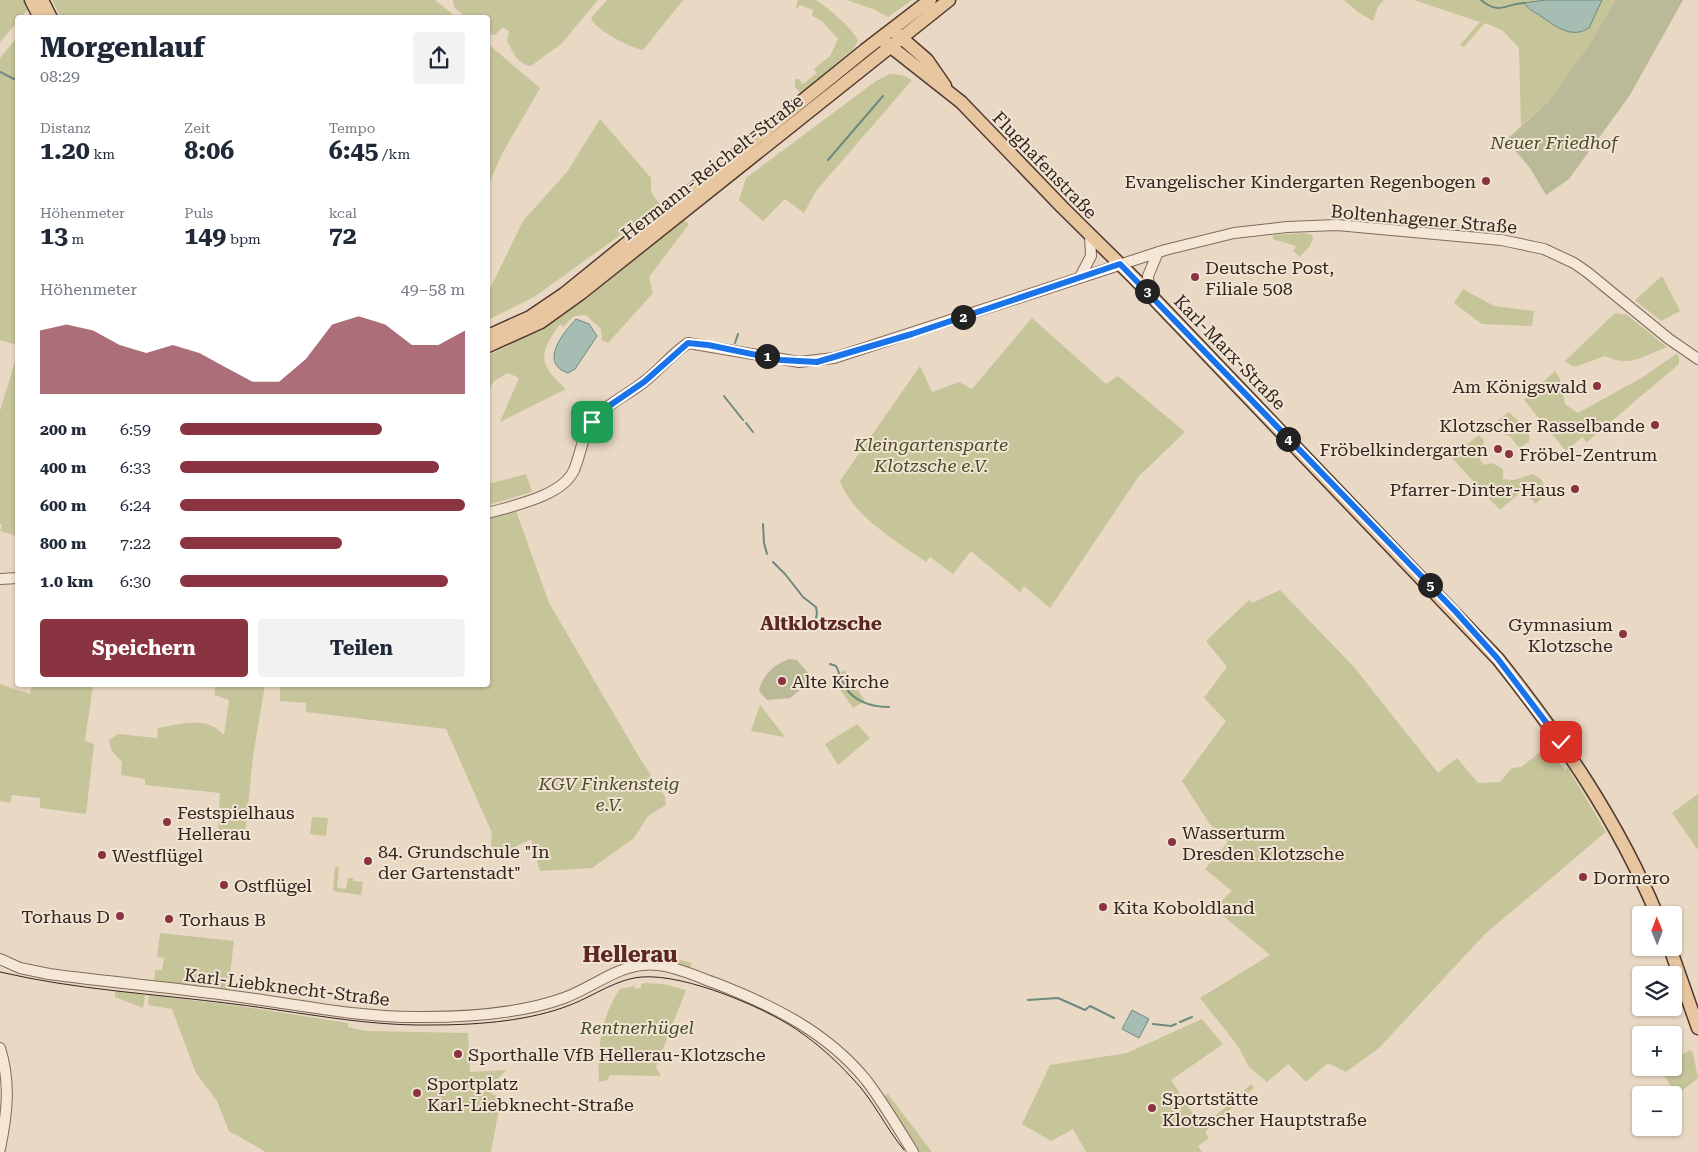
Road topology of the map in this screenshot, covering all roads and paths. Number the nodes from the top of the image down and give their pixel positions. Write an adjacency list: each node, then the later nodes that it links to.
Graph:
1 (31, 0): 5 (main road)
2 (42, 0): 6 (main road)
3 (930, 0): 7 (main road, Hermann-Reichelt-Straße)
4 (949, 0): 7 (main road, Hermann-Reichelt-Straße)
5 (38, 15)
6 (50, 15)
7 (897, 34): 8 (main road, Hermann-Reichelt-Straße); 9 (main road, Flughafenstraße)
8 (886, 43): 9 (main road, Flughafenstraße); 15 (main road, Hermann-Reichelt-Straße); 16 (main road, Hermann-Reichelt-Straße)
9 (947, 89): 10 (main road, Flughafenstraße)
10 (1090, 236): 12 (main road, Flughafenstraße); 13 (street)
11 (1158, 252): 12 (street, Boltenhagener Straße); 14 (street); 17 (street, Boltenhagener Straße)
12 (1120, 264): 13 (street, Boltenhagener Straße); 14 (main road, Karl-Marx-Straße)
13 (1080, 277): 18 (street, Boltenhagener Straße)
14 (1149, 294): 21 (main road, Karl-Marx-Straße)
15 (490, 335)
16 (490, 345)
17 (1698, 358)
18 (490, 512)
19 (15, 578): 20 (street)
20 (0, 579)
21 (1653, 906)
22 (1673, 956): 24 (main road)
23 (0, 959): 27 (street, Karl-Liebknecht-Straße)
24 (1698, 1028)
25 (0, 1048): 26 (street)
26 (0, 1149)
27 (912, 1152)

